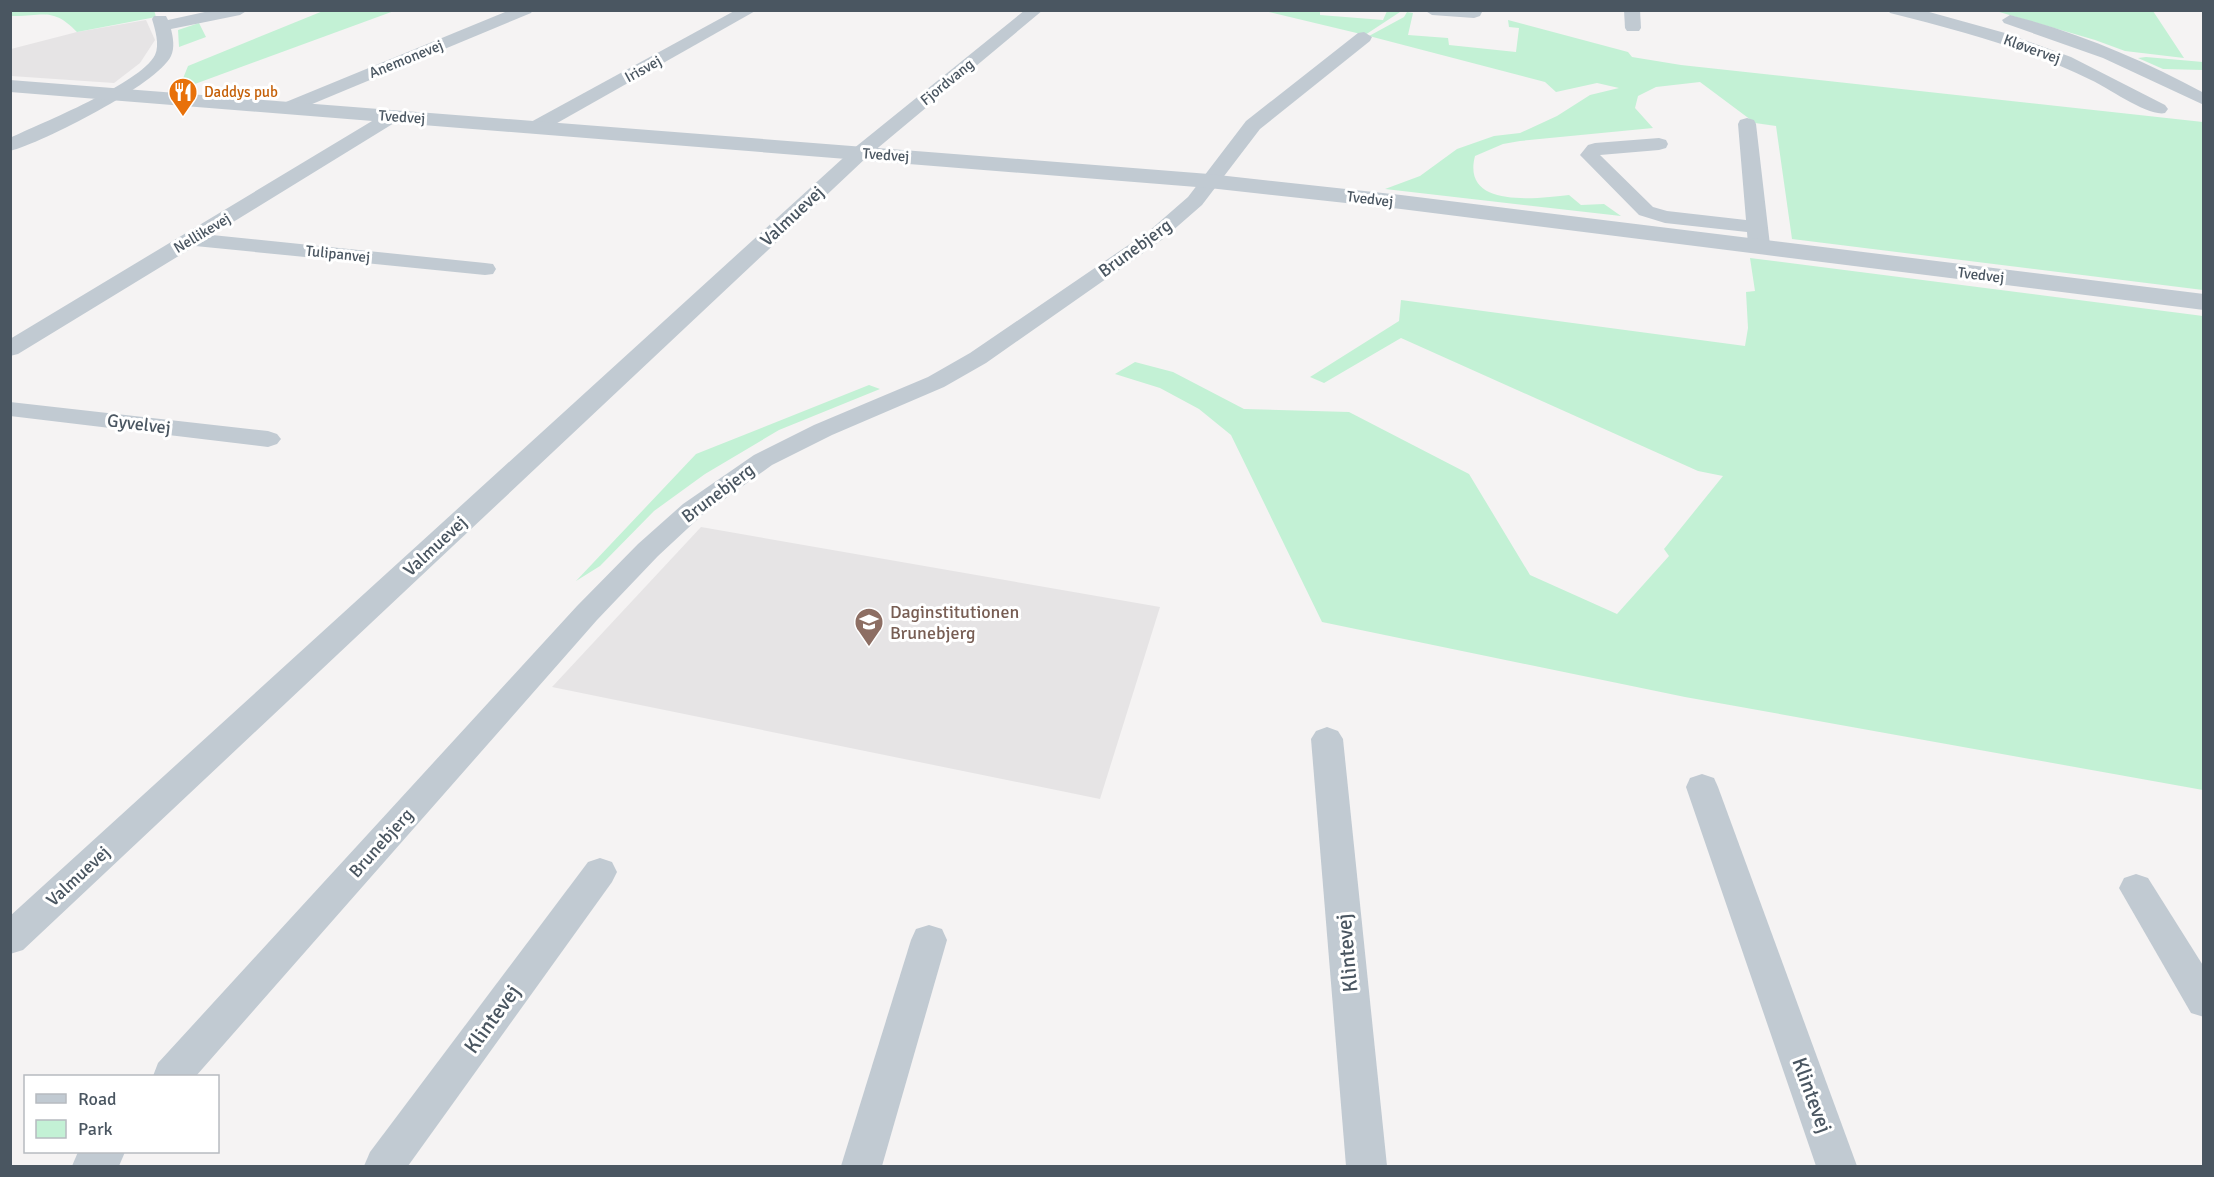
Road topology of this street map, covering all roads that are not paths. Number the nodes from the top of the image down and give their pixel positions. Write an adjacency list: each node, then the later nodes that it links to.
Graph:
1 (240, 10): 13 (street)
2 (525, 10): 15 (street, Anemonevej)
3 (749, 10): 19 (street, Irisvej)
4 (1035, 10): 22 (street, Fjordvang)
5 (1432, 10): 6 (street)
6 (1474, 10)
7 (1632, 10): 10 (street)
8 (1896, 10): 16 (street, Kløvervej)
9 (1988, 15): 14 (street, Kløvervej)
10 (1633, 28)
11 (1364, 37): 23 (street, Brunebjerg)
12 (10, 86): 13 (street, Tvedvej)
13 (113, 94): 15 (street, Tvedvej); 21 (street)
14 (2204, 99)
15 (287, 108): 17 (street, Tvedvej)
16 (2159, 109)
17 (393, 116): 19 (street, Tvedvej); 25 (street, Nellikevej)
18 (1747, 124): 24 (street)
19 (536, 128): 22 (street, Tvedvej)
20 (1659, 144): 24 (street, Tvedvej)
21 (10, 145)
22 (860, 153): 23 (street, Tvedvej); 35 (street, Valmuevej)
23 (1209, 181): 24 (street, Tvedvej); 38 (street, Brunebjerg)
24 (1758, 237): 27 (street, Tvedvej)
25 (192, 239): 26 (street, Tulipanvej); 28 (street, Nellikevej)
26 (485, 269)
27 (2204, 302)
28 (10, 349)
29 (10, 409): 30 (street, Gyvelvej)
30 (268, 439)
31 (1327, 739): 43 (street, Klintevej)
32 (1702, 787): 44 (street, Klintevej)
33 (600, 872): 41 (street, Klintevej)
34 (2136, 888): 37 (street)
35 (10, 939)
36 (929, 940): 42 (street)
37 (2204, 1000)
38 (174, 1075)
39 (104, 1153): 40 (street)
40 (92, 1167)
41 (384, 1167)
42 (861, 1167)
43 (1367, 1167)
44 (1837, 1167)

